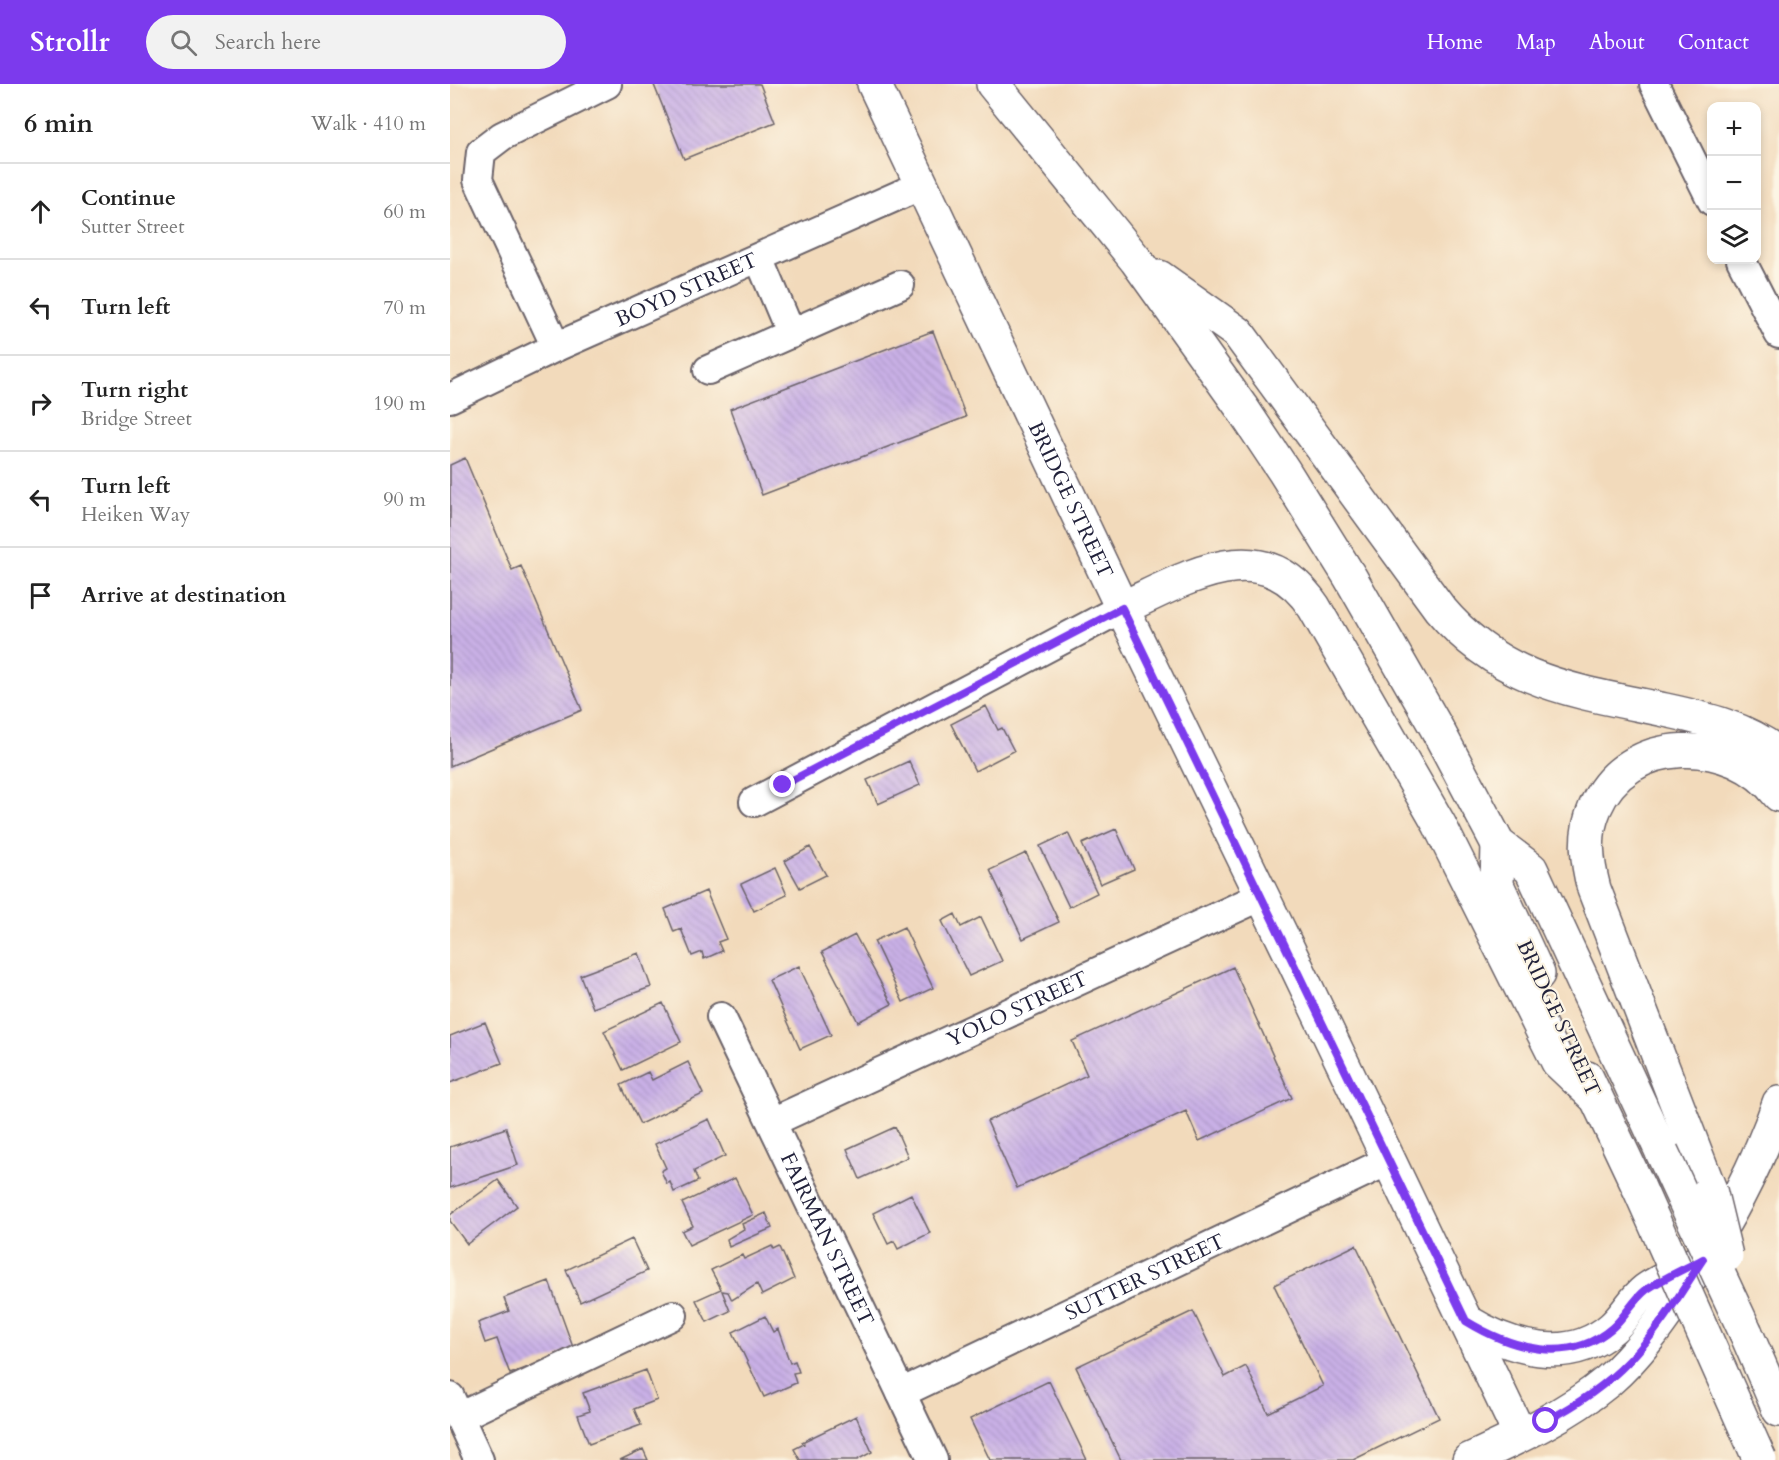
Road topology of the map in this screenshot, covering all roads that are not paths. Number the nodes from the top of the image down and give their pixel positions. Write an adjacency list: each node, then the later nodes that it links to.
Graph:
1 (607, 84): 13 (street)
2 (874, 84): 5 (main road, BRIDGE STREET)
3 (993, 84): 8 (main road, BRIDGE STREET)
4 (1654, 84): 6 (street)
5 (922, 185): 7 (street, BOYD STREET); 16 (main road, BRIDGE STREET)
6 (1707, 191)
7 (759, 258): 11 (street); 13 (street, BOYD STREET)
8 (1136, 260): 17 (main road); 20 (main road, BRIDGE STREET)
9 (1743, 264): 12 (street)
10 (900, 285): 11 (street)
11 (791, 334): 14 (street)
12 (1779, 334)
13 (556, 347): 15 (street, BOYD STREET)
14 (708, 370)
15 (450, 398)
16 (1122, 608): 19 (street); 21 (main road, BRIDGE STREET); 23 (main road)
17 (1779, 754)
18 (1779, 795): 30 (main road, bridge)
19 (754, 802)
20 (1498, 844): 23 (main road, BRIDGE STREET); 30 (main road, BRIDGE STREET, bridge)
21 (1262, 896): 25 (street, YOLO STREET); 26 (main road, BRIDGE STREET)
22 (721, 1017): 25 (street, FAIRMAN STREET)
23 (1596, 1098): 38 (main road, BRIDGE STREET, bridge)
24 (1779, 1103): 27 (main road)
25 (771, 1122): 31 (street, FAIRMAN STREET)
26 (1390, 1160): 29 (main road, BRIDGE STREET); 31 (street, SUTTER STREET)
27 (1703, 1259): 29 (main road); 34 (main road)
28 (673, 1315): 32 (street)
29 (1466, 1321): 34 (main road, BRIDGE STREET)
30 (1746, 1333): 33 (main road)
31 (901, 1393): 36 (street, FAIRMAN STREET)
32 (454, 1407): 35 (street)
33 (1779, 1410)
34 (1520, 1435): 37 (main road)
35 (479, 1460)
36 (933, 1460)
37 (1469, 1460)
38 (1760, 1460)

